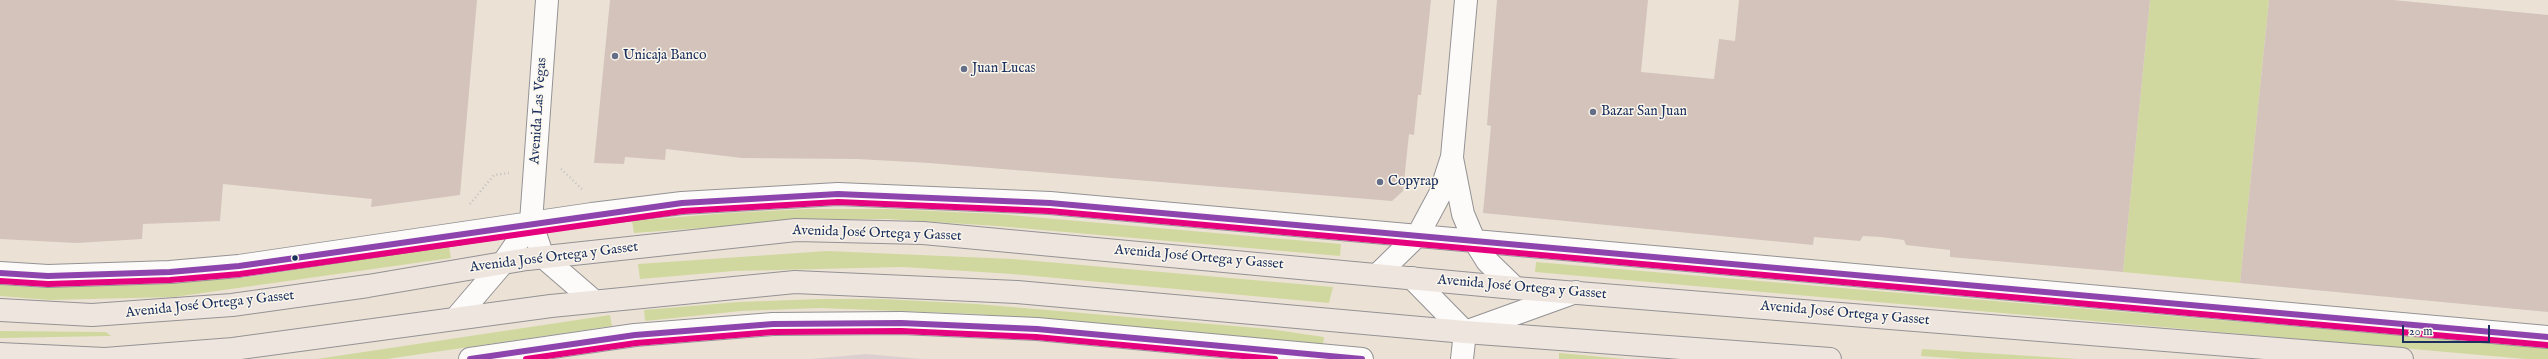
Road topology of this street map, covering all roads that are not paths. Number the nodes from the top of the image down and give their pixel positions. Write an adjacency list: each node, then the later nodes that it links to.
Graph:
1 (547, 0): 4 (street, Avenida Las Vegas)
2 (1466, 0): 3 (street)
3 (1452, 157): 5 (street); 6 (street)
4 (531, 222): 5 (street); 7 (street); 8 (street); 9 (street)
5 (1418, 235): 6 (street); 10 (street)
6 (1474, 240): 12 (street); 18 (street)
7 (543, 257): 8 (main road, Avenida José Ortega y Gasset); 10 (main road, Avenida José Ortega y Gasset); 14 (street)
8 (503, 263): 15 (main road, Avenida José Ortega y Gasset); 16 (street)
9 (0, 273)
10 (1377, 275): 11 (main road, Avenida José Ortega y Gasset)
11 (1412, 278): 12 (main road, Avenida José Ortega y Gasset); 17 (street)
12 (1515, 288): 13 (main road, Avenida José Ortega y Gasset)
13 (1576, 292): 17 (street); 24 (main road, Avenida José Ortega y Gasset)
14 (594, 301): 16 (main road); 17 (main road)
15 (0, 310)
16 (456, 318): 19 (main road)
17 (1466, 332): 22 (street); 23 (main road)
18 (2548, 337)
19 (0, 354)
20 (470, 359): 21 (street)
21 (1362, 359)
22 (1462, 359)
23 (1830, 359)
24 (2402, 359)

